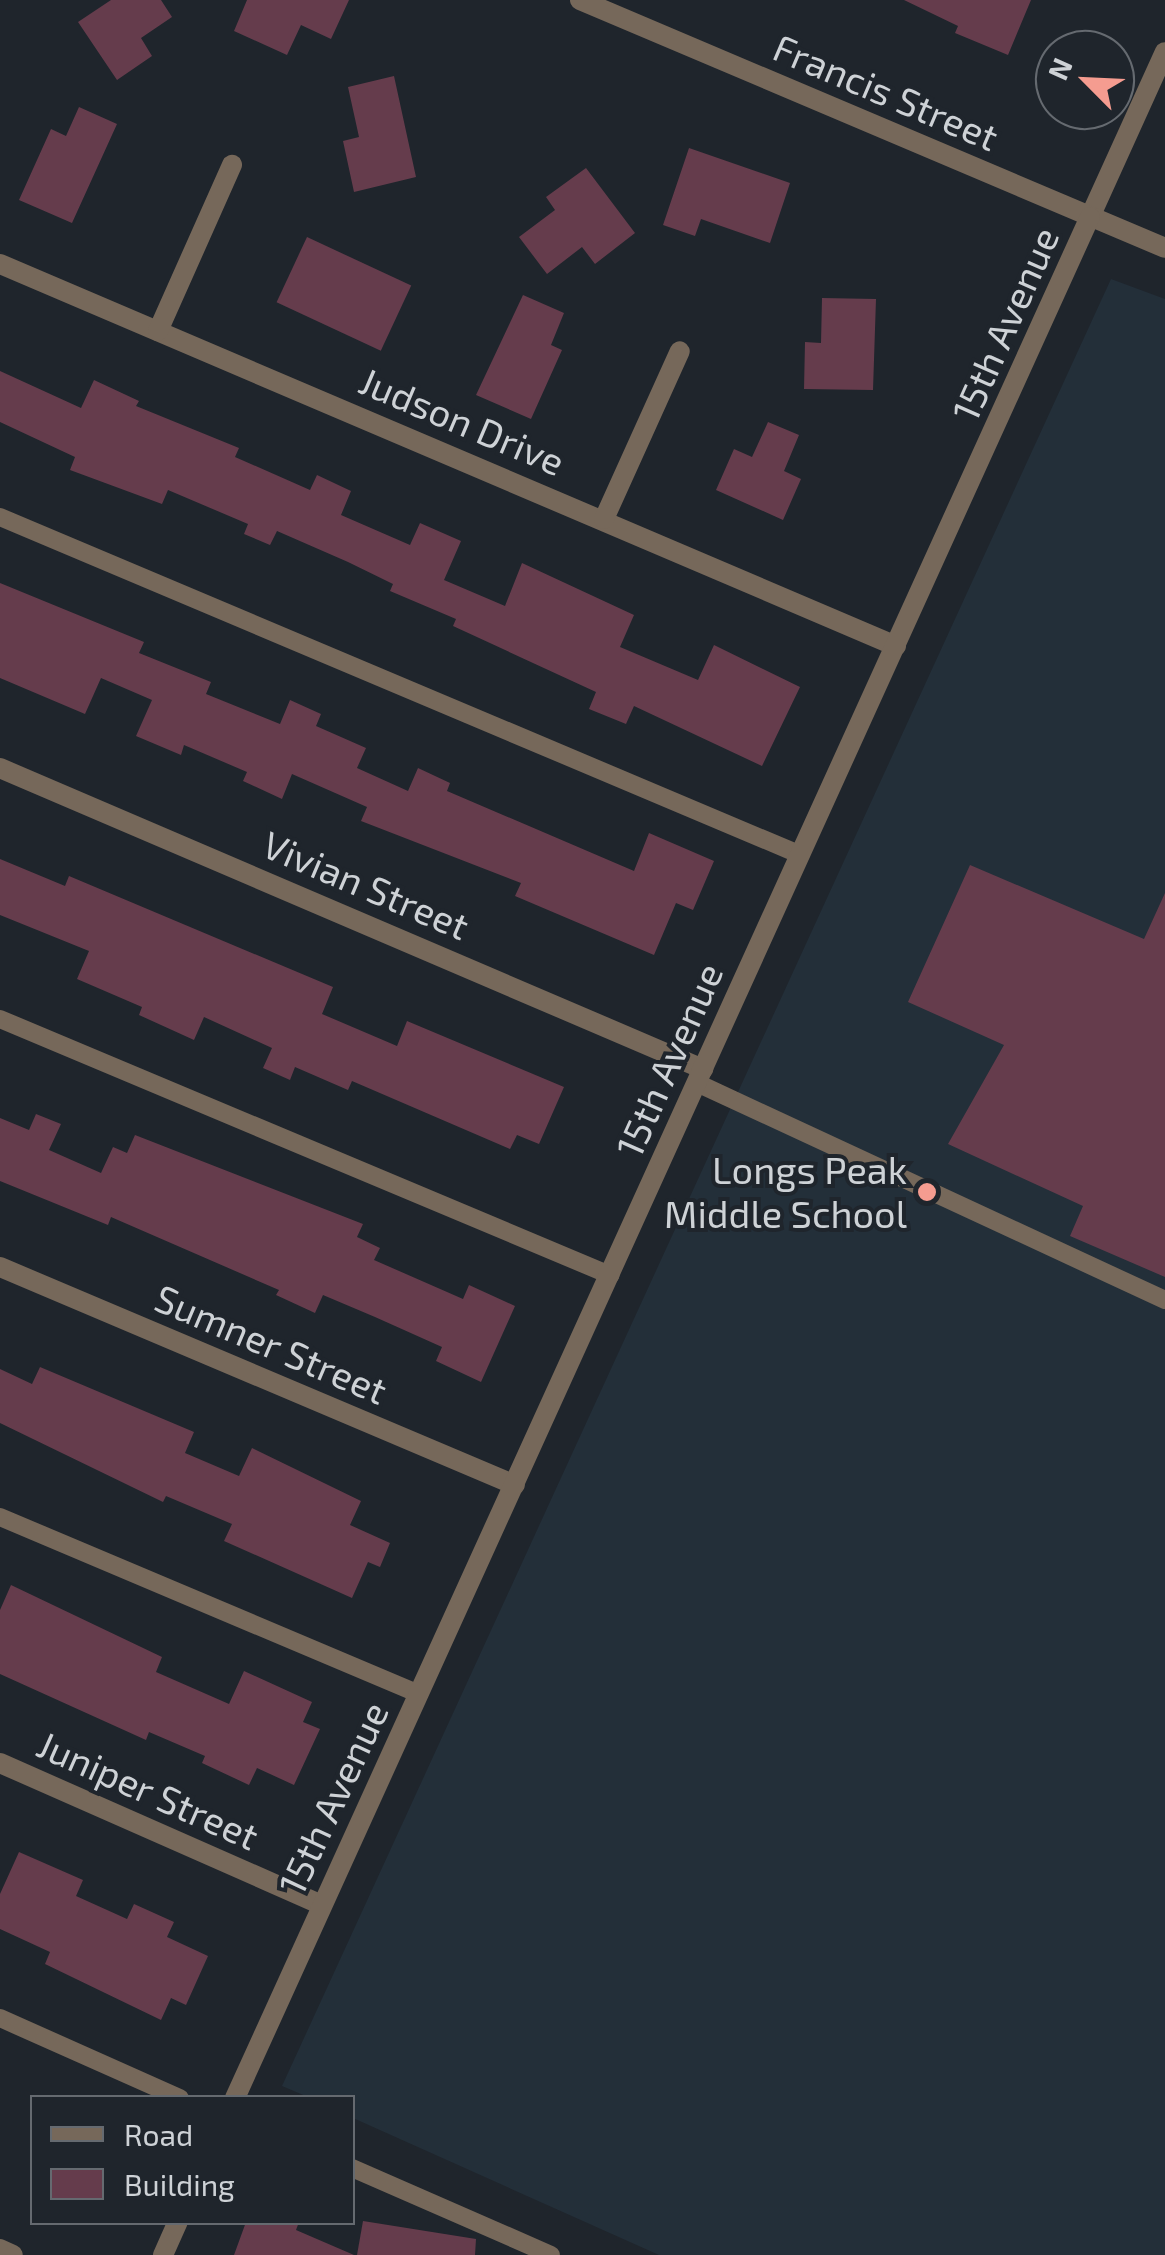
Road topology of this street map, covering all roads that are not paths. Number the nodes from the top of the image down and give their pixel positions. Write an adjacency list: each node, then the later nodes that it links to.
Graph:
1 (580, 0): 4 (street, Francis Street)
2 (1165, 52): 4 (street, 15th Avenue)
3 (232, 165): 7 (street)
4 (1090, 216): 5 (street, Francis Street); 11 (street, 15th Avenue)
5 (1165, 248)
6 (0, 264): 7 (street, Judson Drive)
7 (158, 330): 10 (street, Judson Drive)
8 (680, 351): 10 (street)
9 (0, 517): 13 (lane)
10 (604, 519): 11 (street, Judson Drive)
11 (896, 646): 13 (street, 15th Avenue)
12 (0, 768): 15 (street, Vivian Street)
13 (801, 854): 15 (street, 15th Avenue)
14 (0, 1018): 17 (lane)
15 (700, 1076): 17 (street, 15th Avenue); 18 (lane)
16 (0, 1267): 19 (street, Sumner Street)
17 (610, 1276): 19 (street, 15th Avenue)
18 (1165, 1300)
19 (515, 1484): 21 (street, 15th Avenue)
20 (0, 1517): 21 (lane)
21 (419, 1694): 23 (street, 15th Avenue)
22 (0, 1763): 23 (street, Juniper Street)
23 (322, 1906): 26 (street, 15th Avenue)
24 (0, 2018): 25 (lane)
25 (173, 2095)
26 (236, 2095)
27 (355, 2169): 32 (lane)
28 (177, 2225): 31 (street)
29 (0, 2249): 30 (street)
30 (13, 2255)
31 (164, 2255)
32 (551, 2255)

